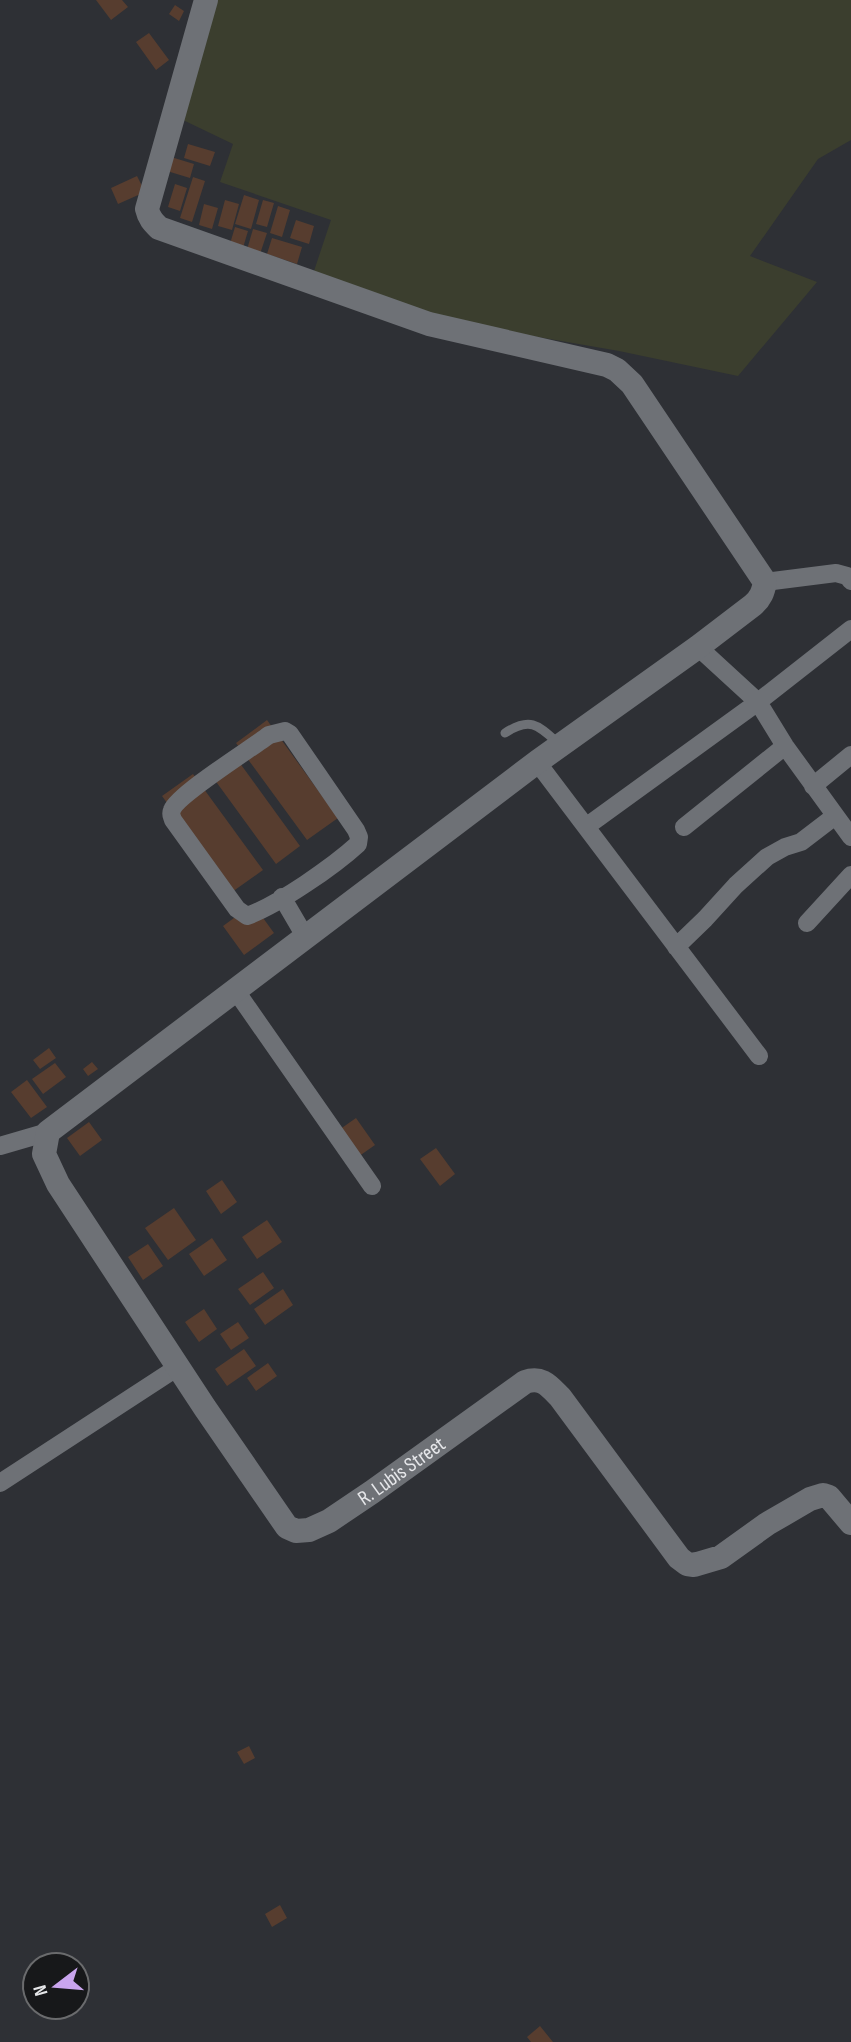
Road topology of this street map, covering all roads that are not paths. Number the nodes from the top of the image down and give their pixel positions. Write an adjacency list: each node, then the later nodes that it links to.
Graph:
1 (206, 0): 3 (street)
2 (851, 581): 3 (street)
3 (765, 582): 5 (street)
4 (851, 629): 6 (street)
5 (698, 647): 6 (street); 8 (street)
6 (758, 702): 9 (street); 14 (street)
7 (505, 733): 8 (lane)
8 (561, 745): 11 (street)
9 (785, 746): 12 (street); 15 (street)
10 (851, 755): 12 (street)
11 (537, 762): 14 (street); 19 (street)
12 (813, 786): 13 (street)
13 (845, 825): 20 (street)
14 (587, 826): 20 (street)
15 (684, 827)
16 (851, 875): 18 (street)
17 (282, 897): 17 (street); 19 (street)
18 (807, 923)
19 (306, 938): 21 (street)
20 (676, 947): 22 (street)
21 (236, 991): 23 (street); 25 (street)
22 (759, 1056)
23 (48, 1132): 24 (street); 26 (street, R. Lubis Street)
24 (0, 1146)
25 (372, 1186)
26 (178, 1367): 27 (street); 28 (street, R. Lubis Street)
27 (0, 1483)
28 (851, 1523)

